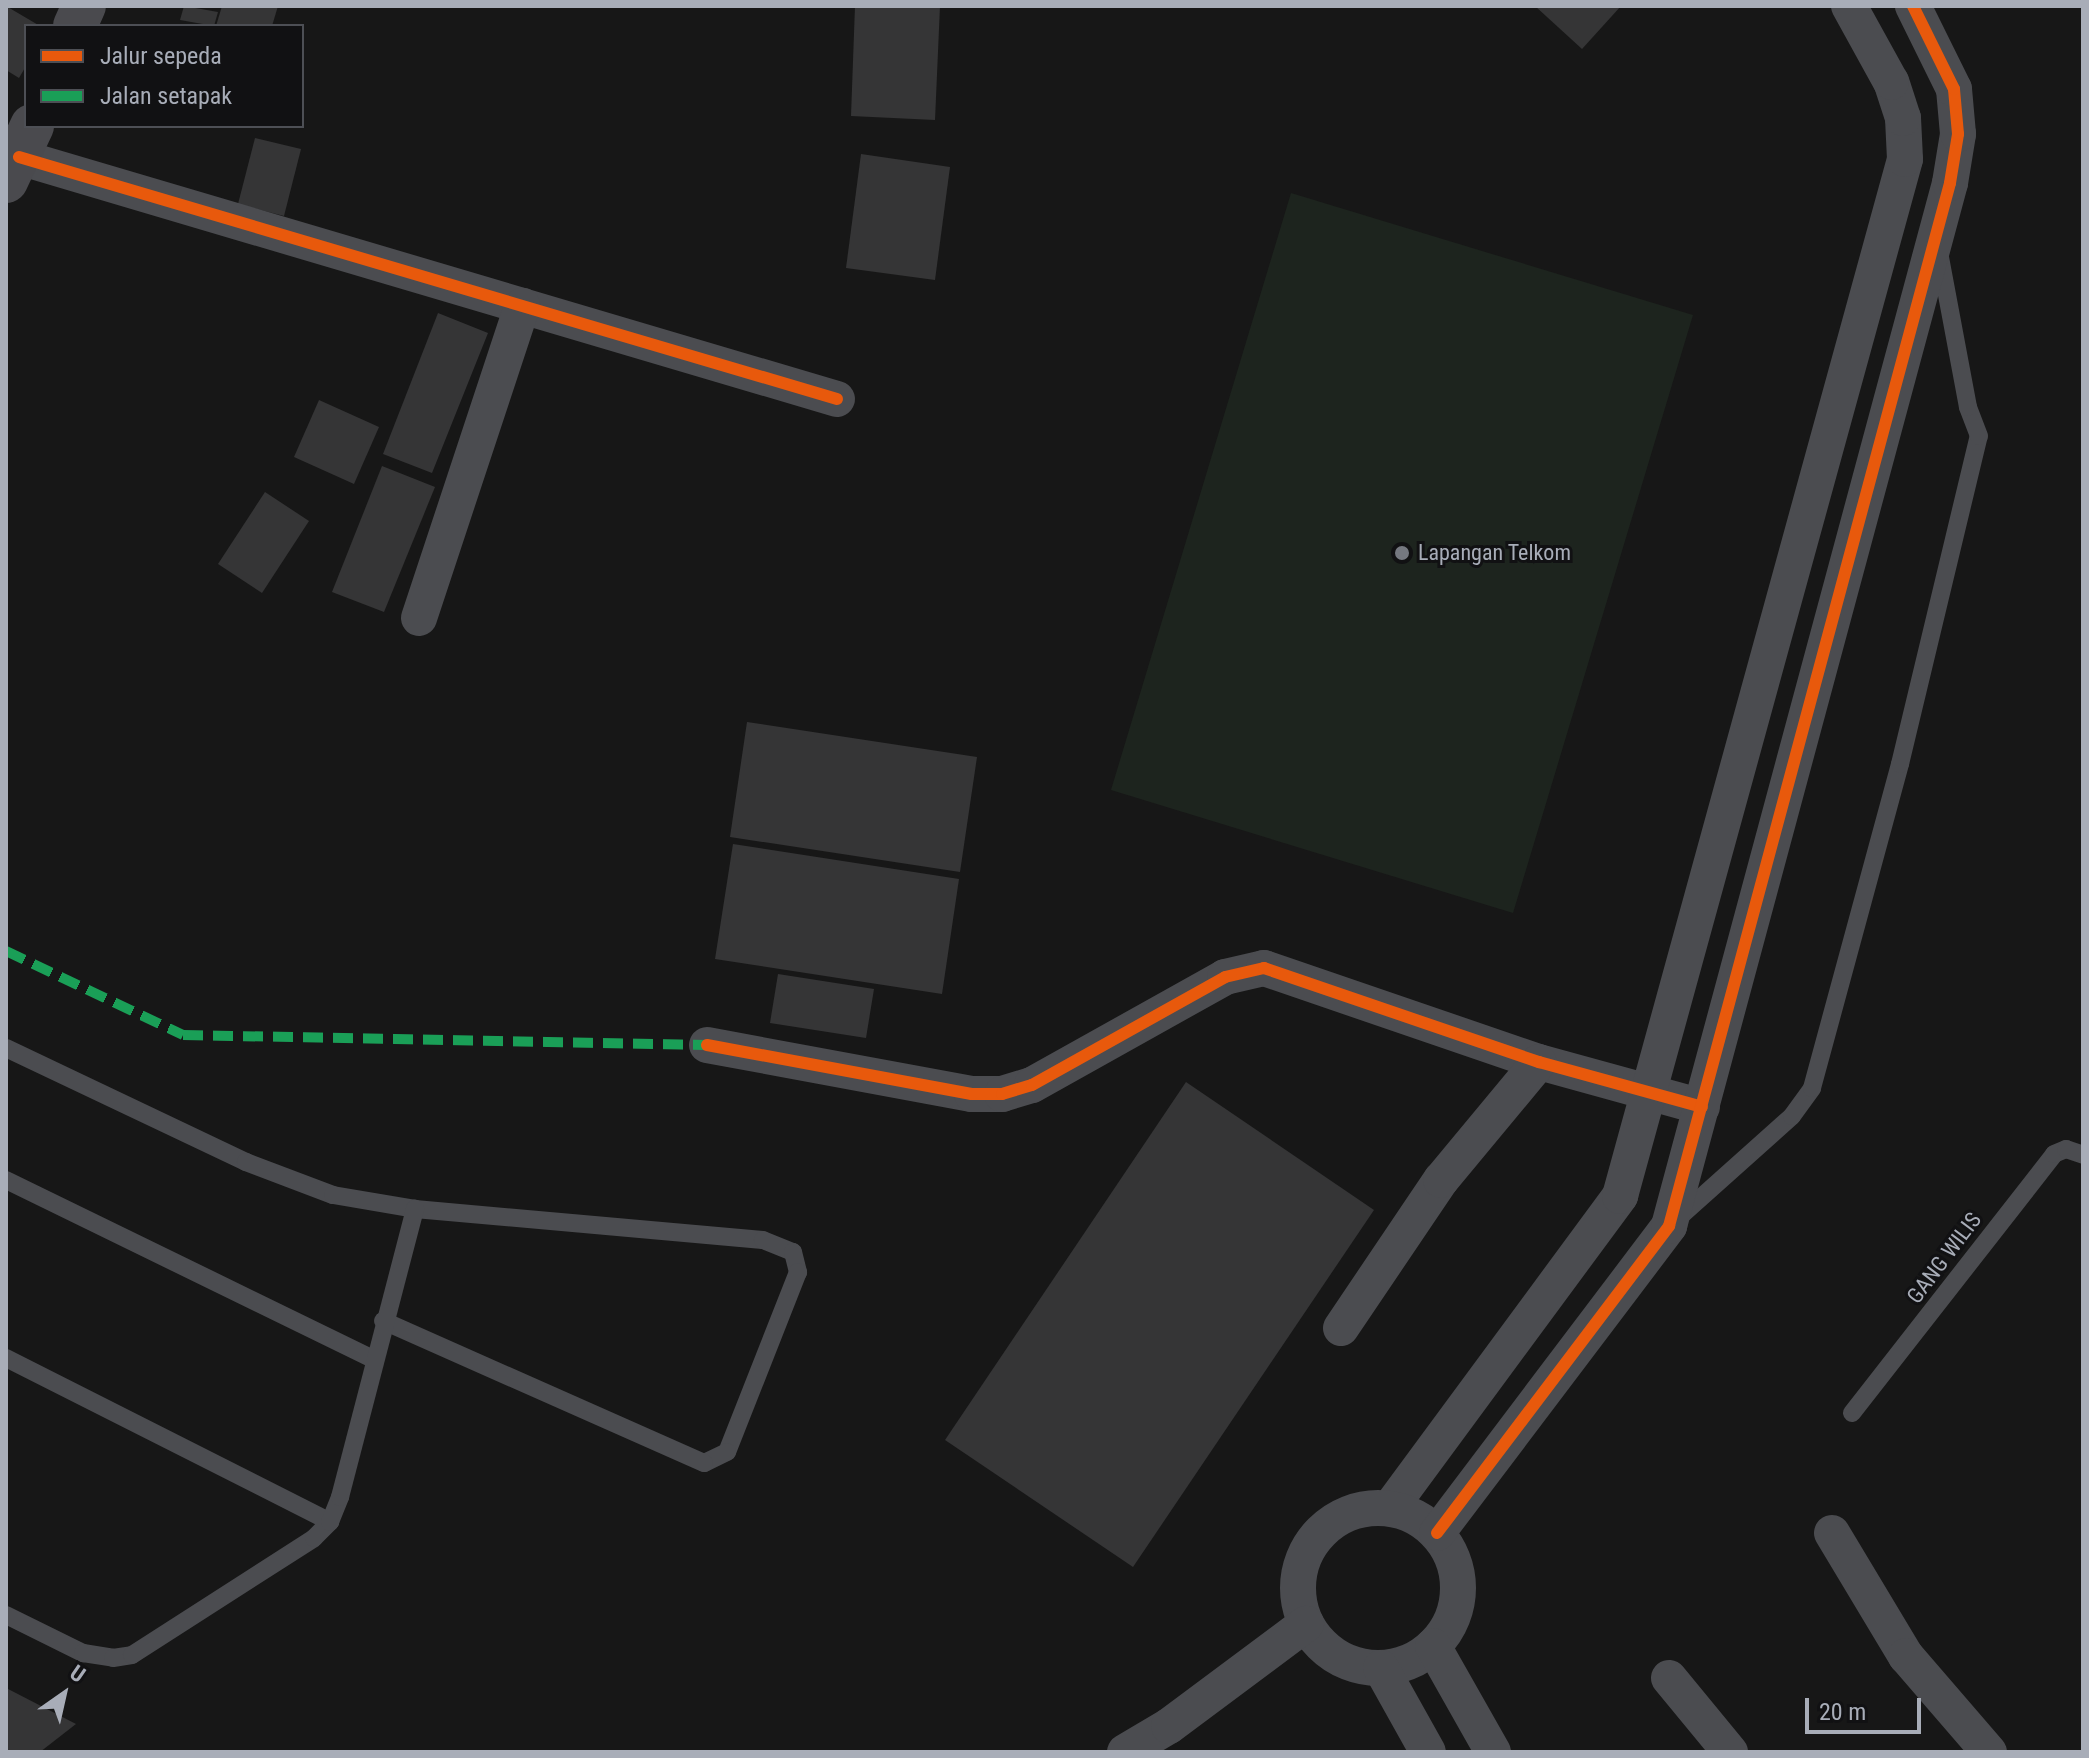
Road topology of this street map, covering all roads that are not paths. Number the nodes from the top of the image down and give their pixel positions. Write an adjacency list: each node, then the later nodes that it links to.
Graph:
1 (1849, 6): 4 (street)
2 (1913, 6): 5 (street)
3 (19, 155): 6 (street)
4 (1889, 226): 5 (street); 12 (street)
5 (1937, 240): 13 (street); 18 (lane)
6 (522, 306): 7 (street); 8 (street)
7 (837, 399)
8 (419, 618)
9 (707, 1045): 11 (street)
10 (6, 1048): 17 (lane)
11 (1539, 1062): 12 (street); 20 (street)
12 (1647, 1092): 13 (street); 16 (street)
13 (1702, 1107): 18 (street)
14 (2083, 1155): 23 (lane, GANG WILIS)
15 (6, 1180): 22 (lane)
16 (1620, 1196): 18 (street); 24 (street)
17 (415, 1209): 19 (lane); 19 (lane)
18 (1669, 1226): 26 (street)
19 (383, 1321): 22 (lane)
20 (1341, 1328)
21 (6, 1358): 25 (lane)
22 (373, 1359): 25 (lane)
23 (1852, 1413)
24 (1390, 1508): 26 (street); 29 (street)
25 (330, 1522): 28 (lane)
26 (1437, 1533): 30 (street)
27 (1832, 1533): 37 (street)
28 (6, 1615)
29 (1306, 1624): 31 (street); 33 (street)
30 (1433, 1646): 31 (street); 35 (street)
31 (1381, 1668): 34 (street)
32 (1669, 1678): 36 (street)
33 (1125, 1752)
34 (1428, 1752)
35 (1493, 1752)
36 (1730, 1752)
37 (1989, 1752)

